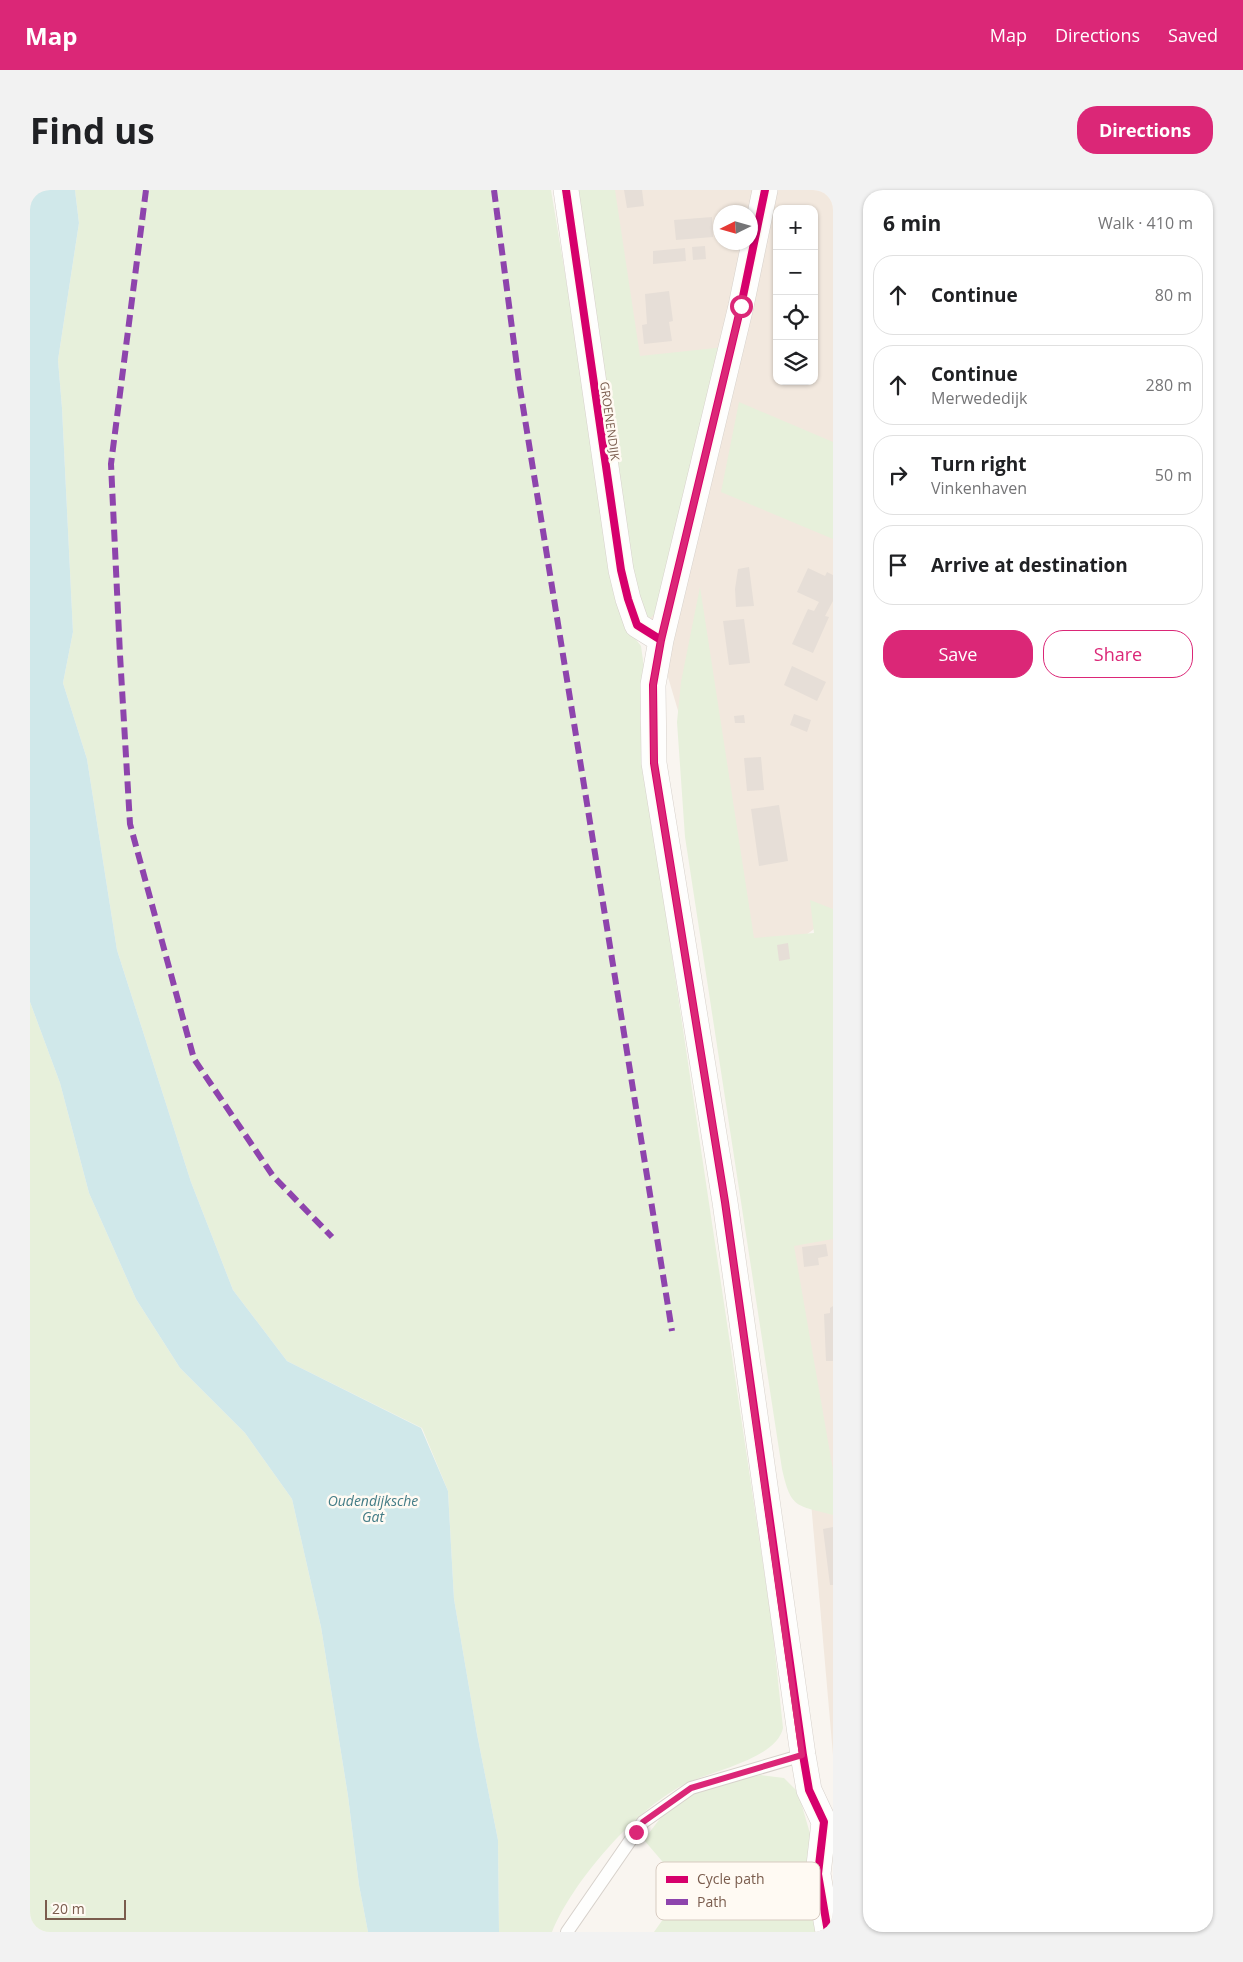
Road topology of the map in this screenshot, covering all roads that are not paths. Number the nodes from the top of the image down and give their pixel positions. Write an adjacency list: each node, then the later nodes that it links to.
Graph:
1 (566, 190): 3 (street, GROENENDIJK)
2 (765, 190): 3 (street)
3 (661, 640): 4 (street)
4 (802, 1755): 5 (street); 8 (lane)
5 (828, 1822): 6 (street)
6 (820, 1864)
7 (820, 1886): 9 (street)
8 (566, 1932)
9 (828, 1932)

